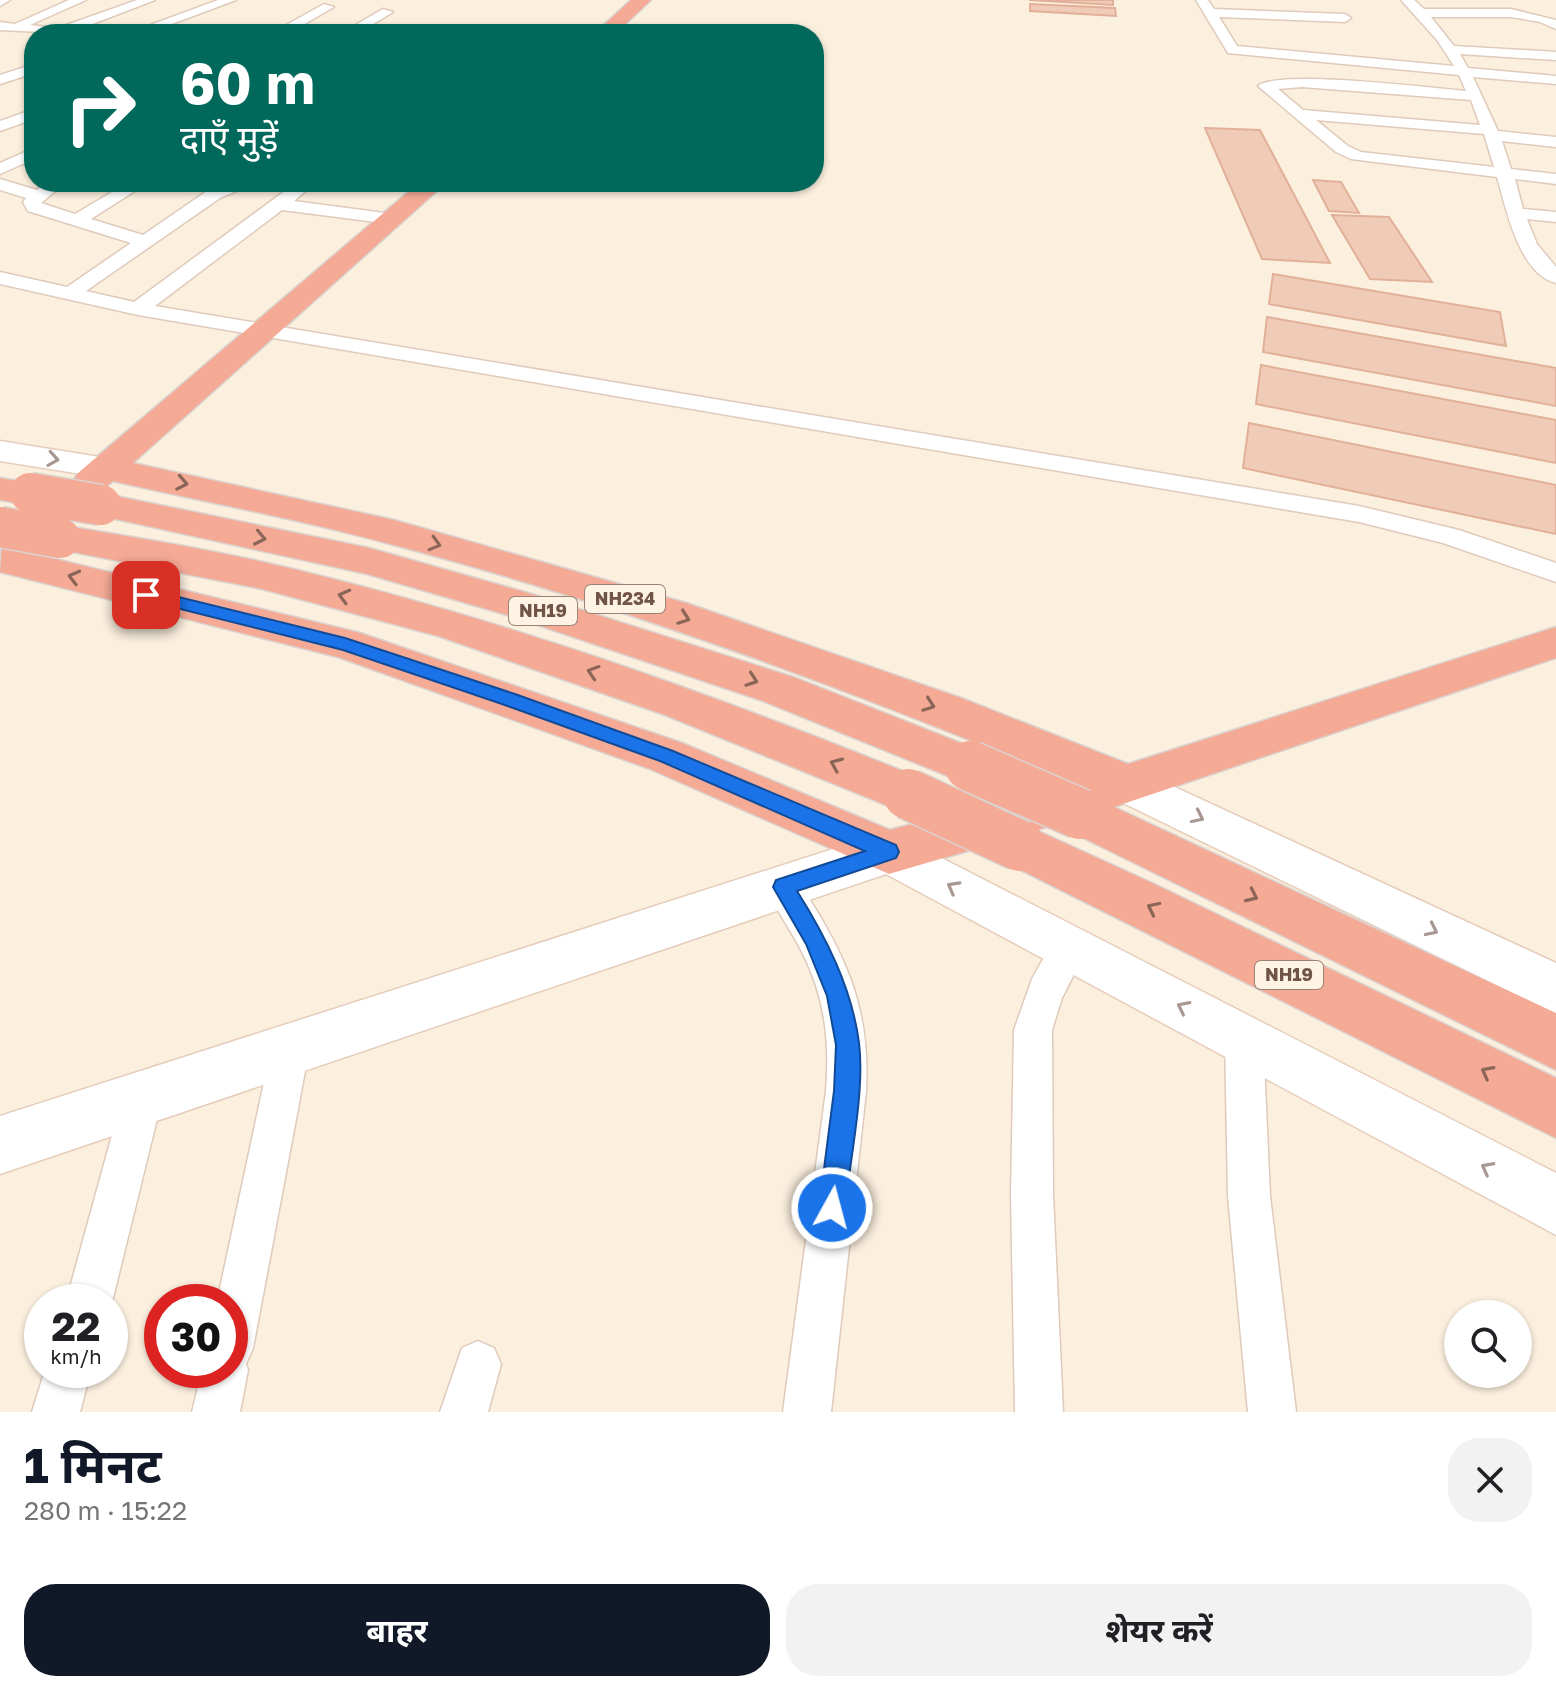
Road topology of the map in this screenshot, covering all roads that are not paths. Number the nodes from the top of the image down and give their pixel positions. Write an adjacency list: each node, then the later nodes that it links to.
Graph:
1 (80, 0): 19 (street)
2 (149, 0): 11 (street)
3 (230, 0): 15 (street)
4 (642, 0): 18 (highway)
5 (1334, 0): 21 (street)
6 (1407, 0): 10 (street)
7 (328, 7): 16 (street)
8 (1205, 7): 20 (street); 22 (street)
9 (387, 12): 17 (street)
10 (1422, 13): 12 (street); 23 (street)
11 (92, 19): 13 (street); 14 (street)
12 (1552, 21)
13 (80, 24)
14 (120, 24)
15 (162, 24)
16 (296, 24)
17 (365, 24)
18 (615, 24)
19 (7, 26)
20 (1262, 27): 21 (street); 22 (street)
21 (1346, 31): 25 (street)
22 (1222, 36): 25 (street)
23 (1454, 50): 24 (street); 27 (street)
24 (1556, 56)
25 (1356, 62): 27 (street)
26 (8, 73): 28 (street)
27 (1464, 73): 29 (street); 30 (street)
28 (0, 80)
29 (1549, 83)
30 (1476, 96): 31 (street); 34 (street)
31 (1298, 114): 34 (street); 38 (street)
32 (24, 118): 33 (street)
33 (0, 126)
34 (1491, 133): 35 (street); 38 (street)
35 (1556, 142)
36 (24, 158): 37 (street)
37 (0, 169)
38 (1505, 175): 39 (street); 50 (street)
39 (1556, 179)
40 (0, 184): 41 (street)
41 (24, 192)
42 (25, 192): 48 (street)
43 (43, 192): 48 (street)
44 (124, 192): 53 (street)
45 (205, 192): 54 (street)
46 (295, 192): 49 (street)
47 (423, 192): 52 (highway)
48 (37, 196): 53 (street)
49 (279, 204): 52 (street); 58 (street)
50 (1515, 213): 51 (street); 55 (street)
51 (1556, 217)
52 (392, 219): 59 (highway)
53 (76, 221): 54 (street)
54 (146, 242): 57 (street)
55 (1555, 276)
56 (0, 278): 57 (street)
57 (68, 295): 58 (street)
58 (138, 309): 59 (street)
59 (261, 330): 61 (highway); 64 (street)
60 (0, 451): 61 (main road, one-way to 61)
61 (104, 487): 62 (highway, NH19, bridge); 63 (highway); 66 (highway, NH234, one-way to 66); 72 (highway, NH19, one-way to 72, bridge)
62 (15, 491)
63 (1, 548): 67 (highway, one-way to 63); 75 (highway, NH19, one-way to 63, bridge)
64 (1556, 573)
65 (1556, 642): 66 (highway)
66 (1127, 784): 67 (highway); 70 (main road, one-way to 70)
67 (889, 852): 68 (main road); 69 (main road, one-way to 67)
68 (783, 887): 73 (main road); 86 (street)
69 (1069, 948): 71 (main road, one-way to 69); 87 (street)
70 (1556, 989)
71 (1244, 1038): 77 (main road, one-way to 71); 88 (street)
72 (1556, 1042)
73 (290, 1050): 74 (main road); 79 (street)
74 (142, 1099): 76 (main road); 78 (street)
75 (1556, 1109)
76 (4, 1153)
77 (1556, 1205)
78 (94, 1284)
79 (243, 1284)
80 (478, 1364): 85 (street)
81 (63, 1388): 83 (street)
82 (221, 1388): 84 (street)
83 (56, 1412)
84 (216, 1412)
85 (464, 1412)
86 (807, 1412)
87 (1039, 1412)
88 (1272, 1412)

